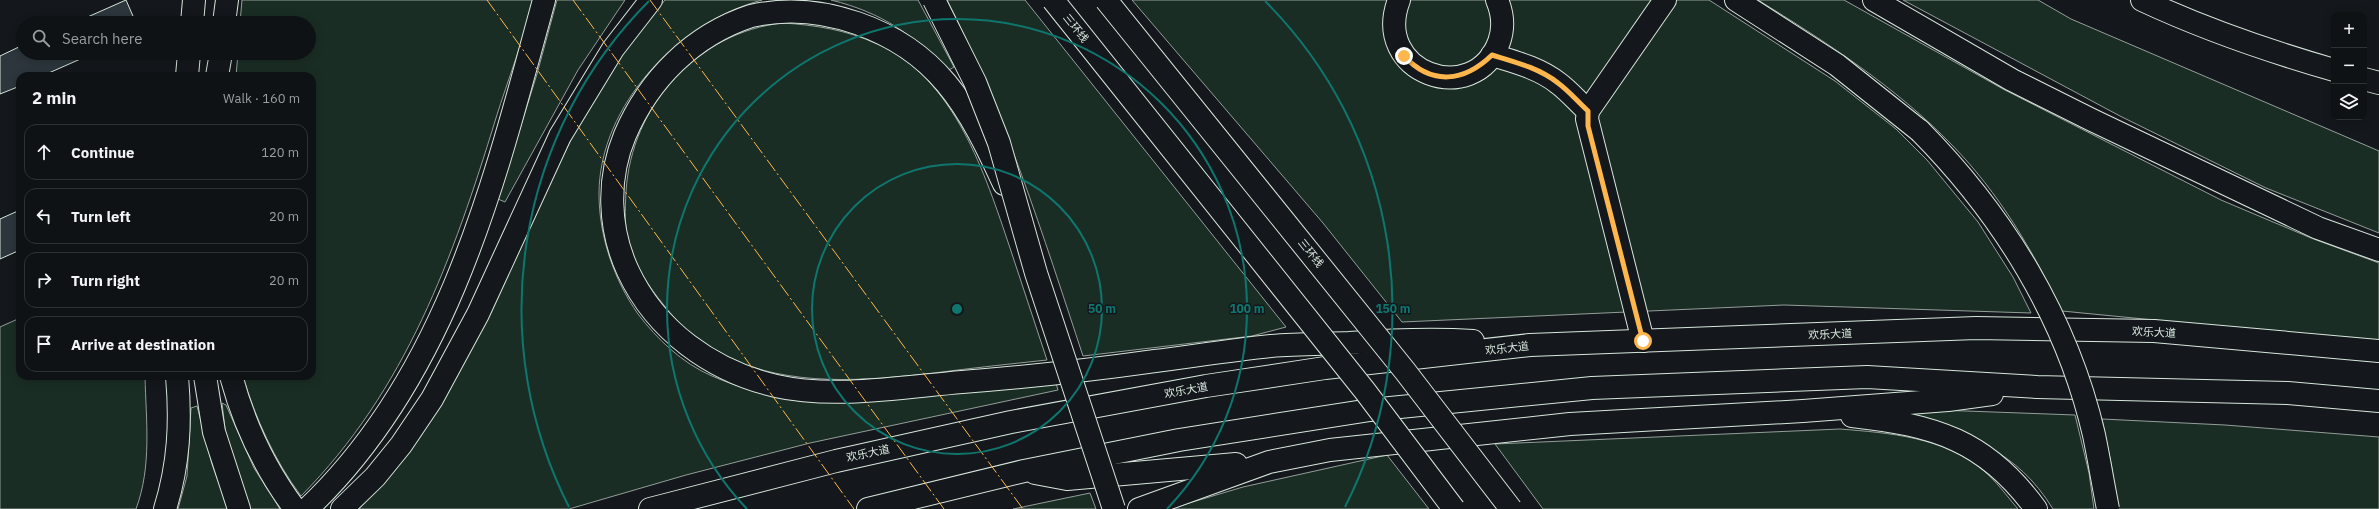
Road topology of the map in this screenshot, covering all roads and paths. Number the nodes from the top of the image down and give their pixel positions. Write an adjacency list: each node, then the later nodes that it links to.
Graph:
1 (194, 0): 14 (main road)
2 (227, 0): 15 (main road)
3 (544, 0): 41 (main road)
4 (651, 0): 42 (main road)
5 (934, 0): 25 (main road, bridge)
6 (1053, 0): 47 (main road, 三环线, bridge)
7 (1106, 0): 48 (main road, 三环线, bridge)
8 (1399, 0): 16 (main road)
9 (1497, 0): 16 (main road)
10 (1665, 0): 24 (main road)
11 (1736, 0): 50 (main road, bridge)
12 (1874, 0): 26 (main road)
13 (2142, 0): 19 (main road)
14 (193, 16)
15 (225, 16)
16 (1492, 55): 24 (main road)
17 (188, 60): 20 (main road)
18 (220, 60): 21 (main road)
19 (2331, 69)
20 (187, 72)
21 (219, 72)
22 (2367, 80): 23 (main road)
23 (2379, 83)
24 (1588, 111): 27 (main road)
25 (1018, 211): 28 (main road, bridge); 45 (main road, bridge)
26 (2379, 250)
27 (1643, 341): 28 (main road, 欢乐大道); 29 (main road, 欢乐大道)
28 (1530, 345): 43 (main road, 欢乐大道)
29 (2379, 351)
30 (177, 380): 38 (main road)
31 (206, 380): 39 (main road)
32 (232, 380): 40 (main road)
33 (2037, 387): 34 (main road); 35 (main road); 37 (main road)
34 (2379, 401)
35 (1803, 411): 36 (main road); 49 (main road)
36 (1269, 462): 37 (main road); 46 (main road)
37 (1024, 471): 44 (main road)
38 (165, 509)
39 (239, 509)
40 (295, 509)
41 (307, 509)
42 (342, 509)
43 (650, 509)
44 (868, 509)
45 (1114, 509)
46 (1139, 509)
47 (1454, 509)
48 (1511, 509)
49 (2036, 509)
50 (2108, 509)

